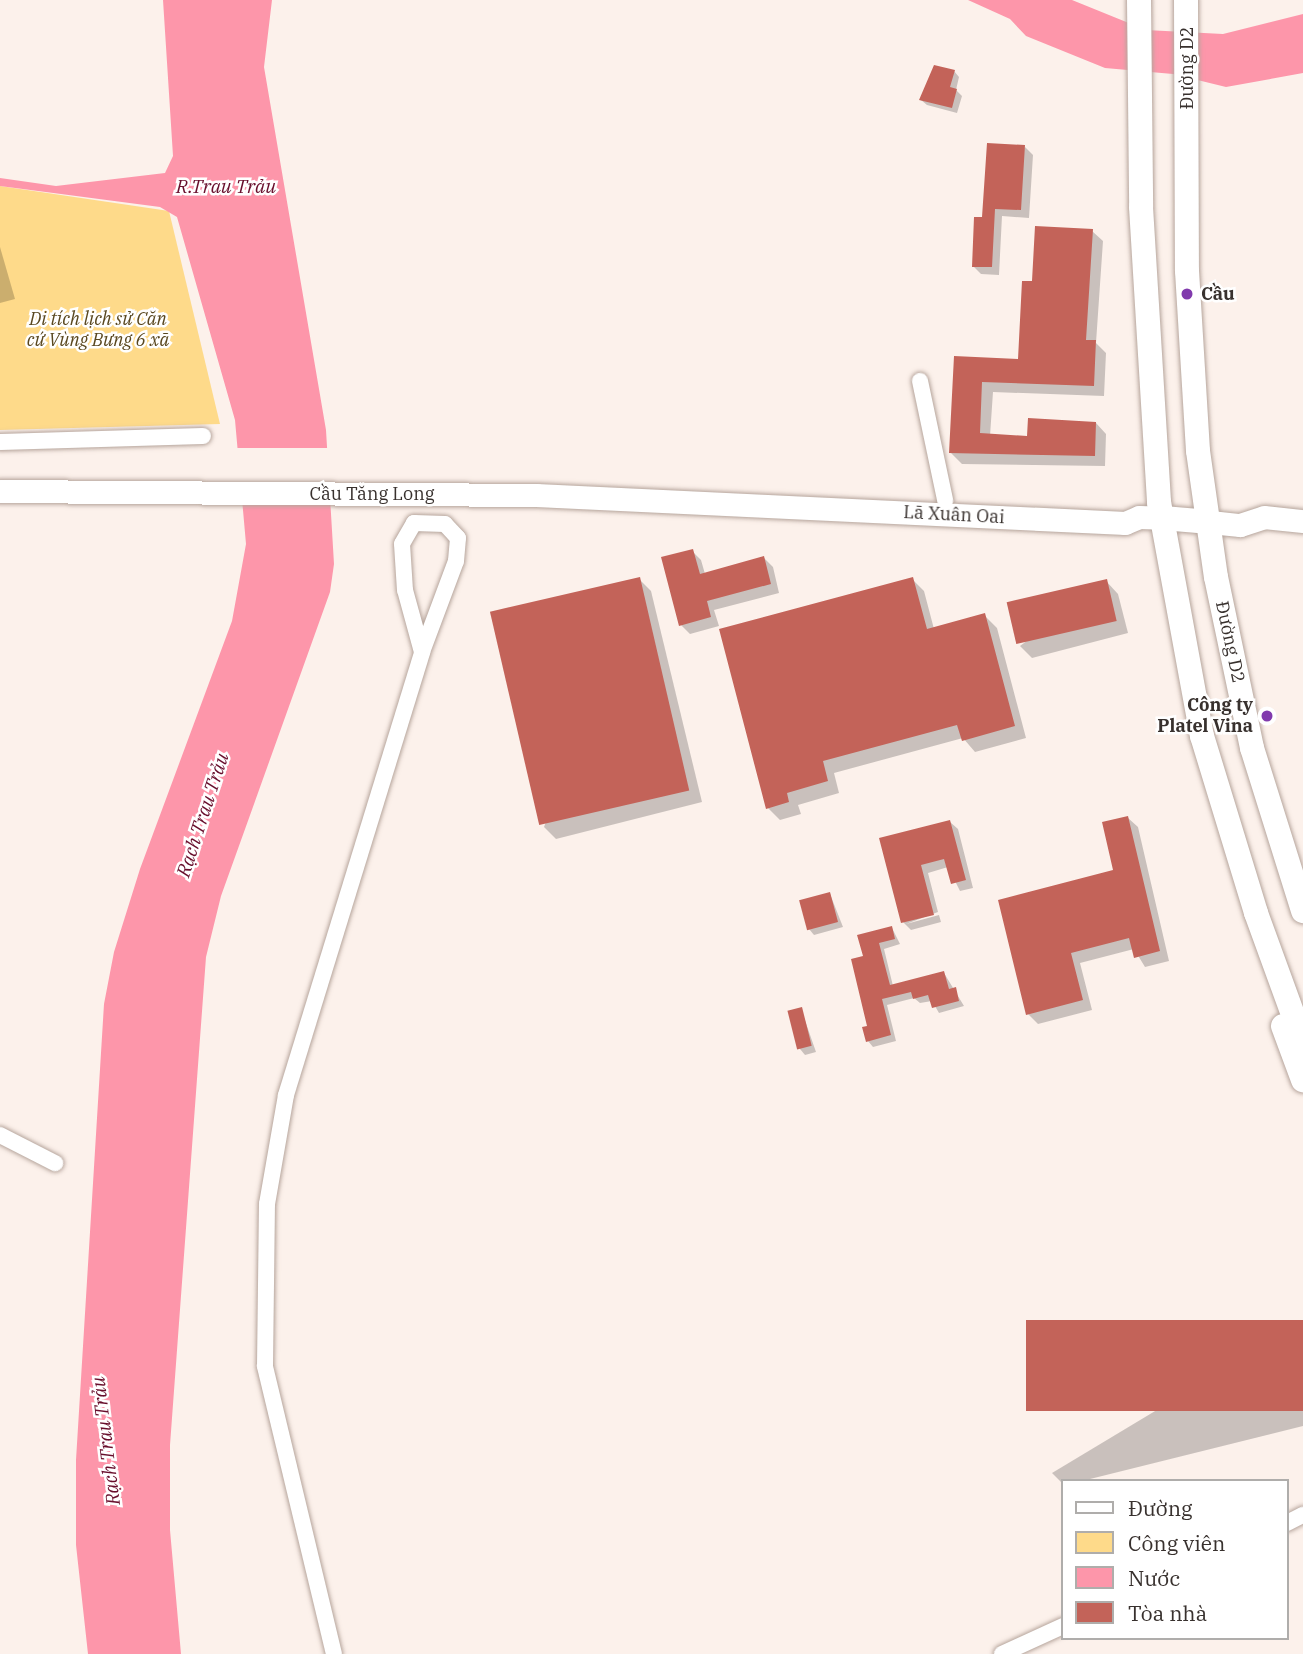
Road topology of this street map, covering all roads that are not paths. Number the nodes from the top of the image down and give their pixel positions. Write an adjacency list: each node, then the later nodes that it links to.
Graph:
1 (1139, 0): 9 (main road)
2 (1186, 0): 11 (main road, Đường D2)
3 (920, 381): 7 (street)
4 (203, 436): 5 (street)
5 (0, 442)
6 (0, 491): 8 (main road, Cầu Tăng Long)
7 (945, 500)
8 (744, 505): 9 (main road, Lã Xuân Oai)
9 (1163, 518): 11 (main road); 13 (main road)
10 (1303, 521): 11 (main road)
11 (1210, 522): 14 (main road, Đường D2)
12 (422, 652): 12 (street); 22 (street)
13 (1211, 766): 17 (main road); 18 (main road)
14 (1283, 844): 15 (main road, Đường D2); 16 (main road, Đường D2)
15 (1303, 870)
16 (1303, 911)
17 (1303, 1042)
18 (1303, 1080)
19 (0, 1135): 20 (street)
20 (55, 1163)
21 (1062, 1626): 23 (street)
22 (334, 1654)
23 (1002, 1654)

